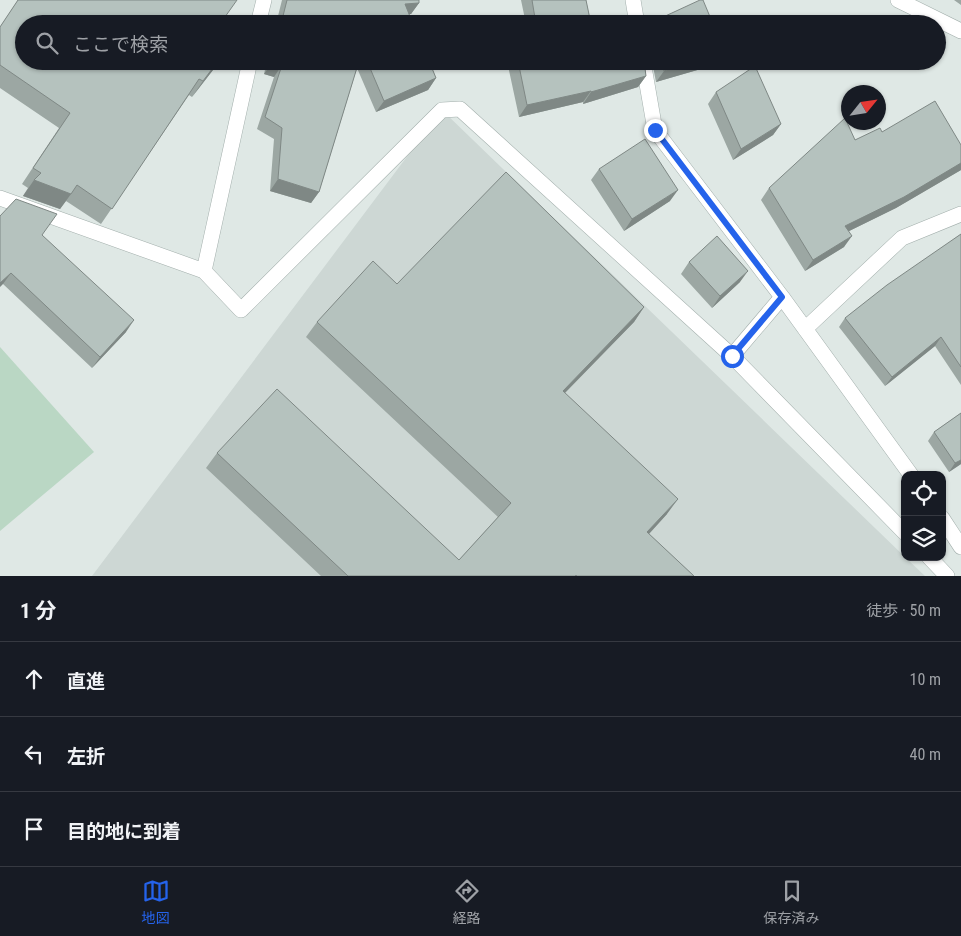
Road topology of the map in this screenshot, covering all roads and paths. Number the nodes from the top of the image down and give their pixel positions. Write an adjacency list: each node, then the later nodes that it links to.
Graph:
1 (264, 0): 4 (street)
2 (633, 0): 5 (street)
3 (898, 0): 6 (street)
4 (260, 15)
5 (636, 15)
6 (928, 15)
7 (946, 24): 8 (street)
8 (961, 31)
9 (248, 70): 13 (street)
10 (645, 70): 14 (street)
11 (0, 198): 13 (street)
12 (961, 214): 15 (street)
13 (204, 271): 16 (street)
14 (782, 297): 15 (street); 16 (street)
15 (805, 329): 17 (street)
16 (732, 356): 19 (street)
17 (908, 471)
18 (946, 524): 20 (street)
19 (901, 529)
20 (961, 547)
21 (933, 561): 22 (street)
22 (947, 576)

